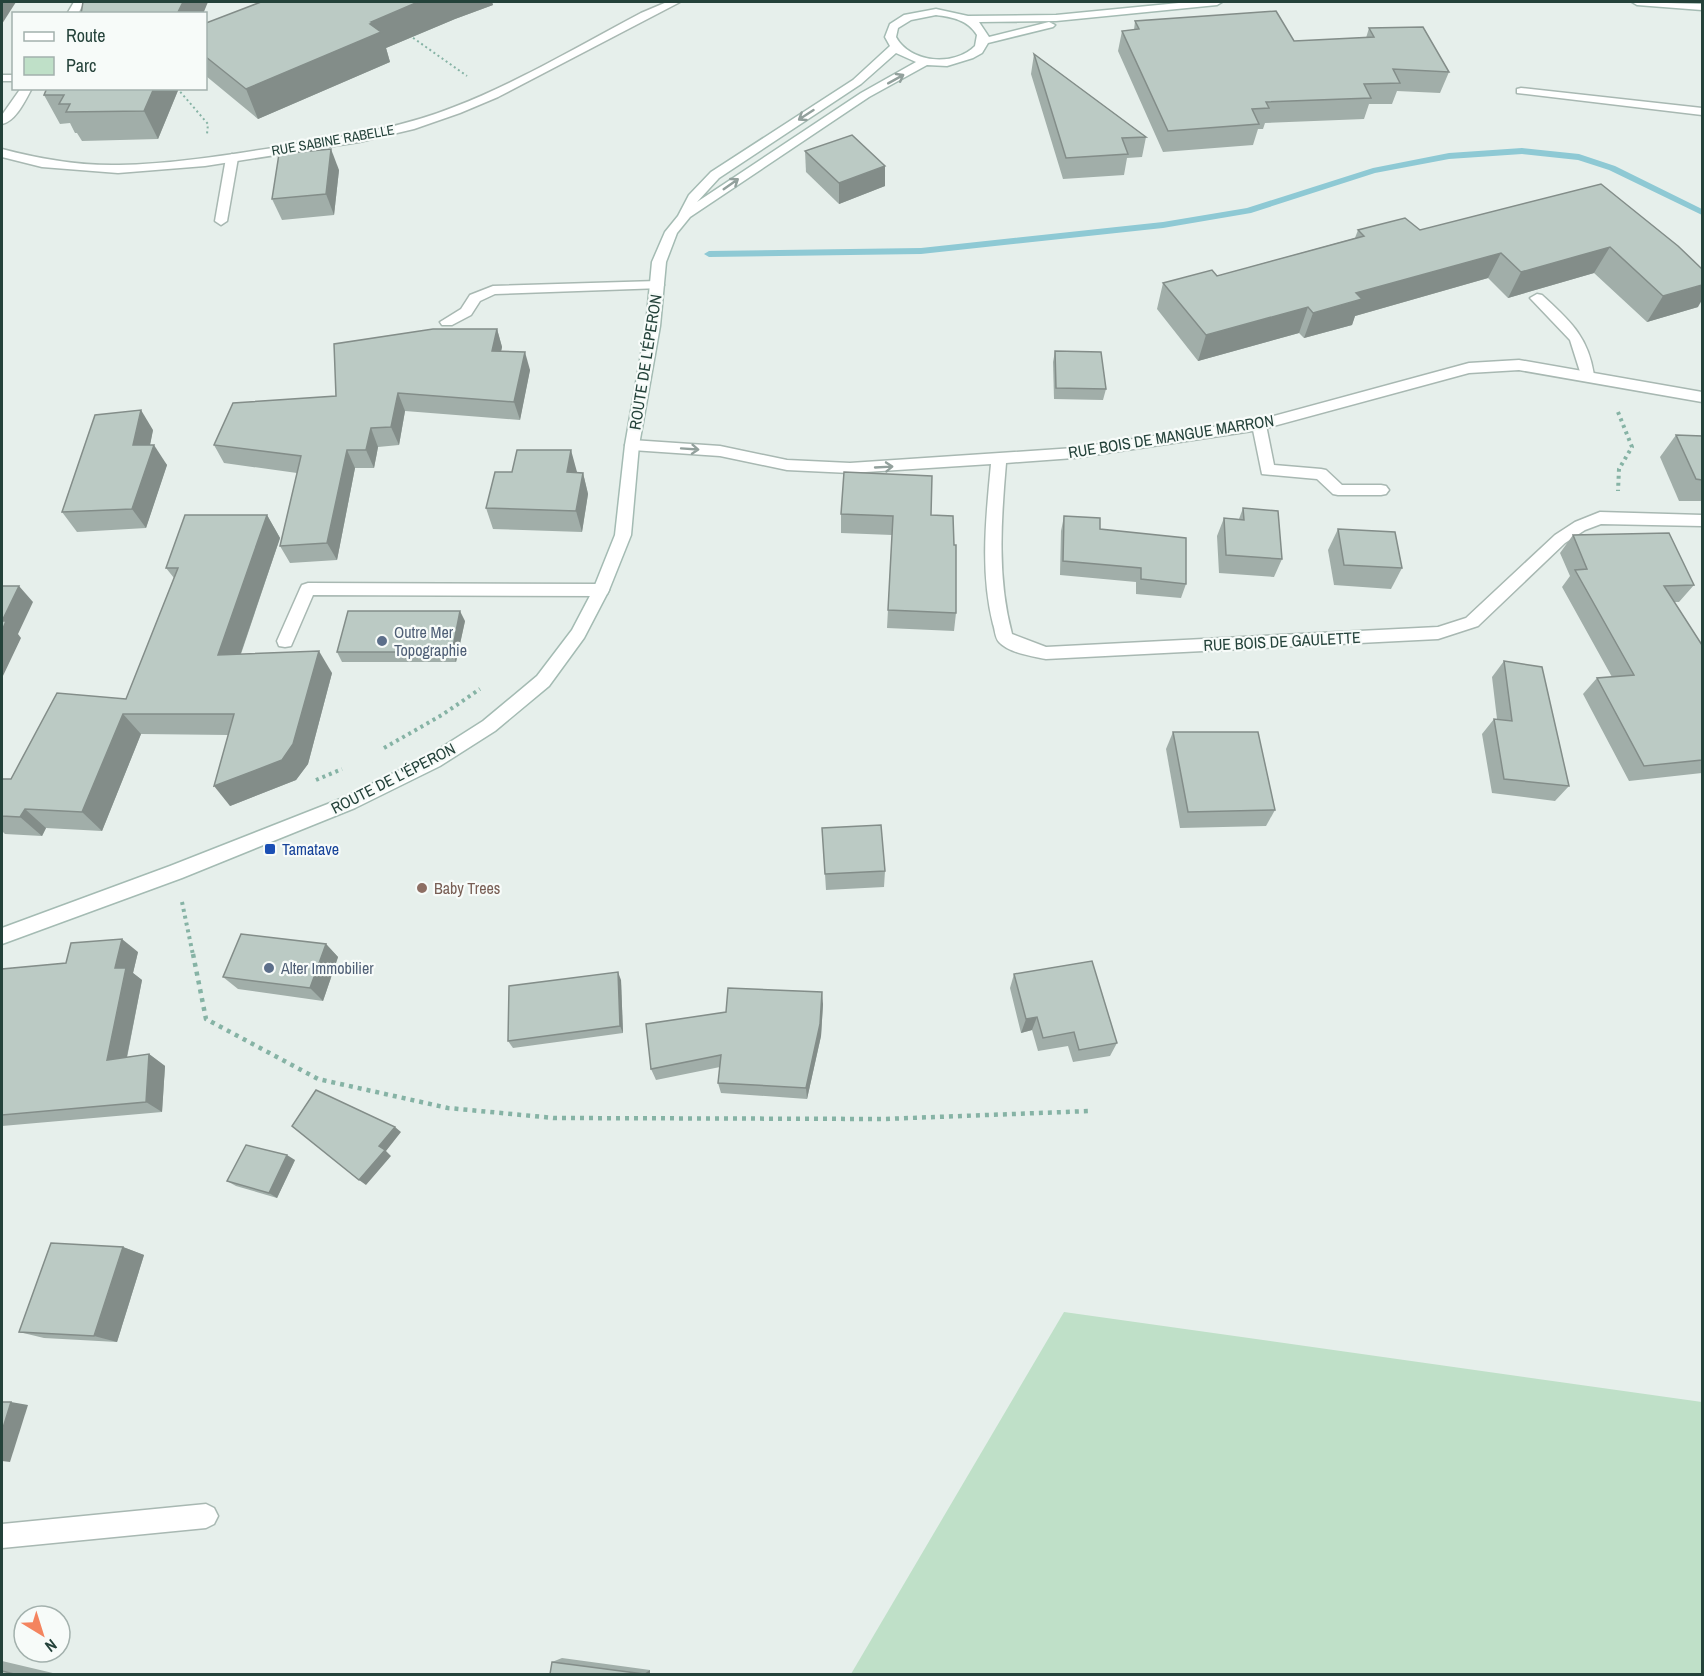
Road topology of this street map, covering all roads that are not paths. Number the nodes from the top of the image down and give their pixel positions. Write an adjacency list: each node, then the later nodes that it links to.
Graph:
1 (675, 2): 19 (street, RUE SABINE RABELLE)
2 (910, 2): 9 (street)
3 (941, 2): 7 (street)
4 (1217, 2): 8 (street)
5 (1637, 2): 6 (street)
6 (1702, 7)
7 (948, 14): 9 (street); 10 (street)
8 (1097, 15): 10 (street); 11 (street)
9 (905, 18): 12 (street)
10 (968, 19): 11 (street)
11 (984, 41): 13 (street)
12 (894, 48): 13 (street); 20 (street, ROUTE DE L'ÉPERON, one-way to 20)
13 (925, 62): 20 (street, ROUTE DE L'ÉPERON, one-way to 13)
14 (26, 90): 17 (street)
15 (1521, 91): 16 (street)
16 (1702, 112)
17 (2, 122)
18 (2, 153): 19 (street, RUE SABINE RABELLE)
19 (232, 158): 21 (street)
20 (684, 218): 22 (street, ROUTE DE L'ÉPERON)
21 (221, 221)
22 (657, 285): 24 (street); 28 (street, ROUTE DE L'ÉPERON)
23 (1536, 298): 25 (street)
24 (447, 322)
25 (1587, 375): 26 (street, RUE BOIS DE MANGUE MARRON); 27 (street, RUE BOIS DE MANGUE MARRON)
26 (1702, 397)
27 (1258, 425): 29 (street, RUE BOIS DE MANGUE MARRON); 30 (street)
28 (632, 444): 29 (street, RUE BOIS DE MANGUE MARRON, one-way to 29); 32 (street, ROUTE DE L'ÉPERON)
29 (999, 459): 31 (street, RUE BOIS DE GAULETTE)
30 (1381, 490)
31 (1702, 520)
32 (601, 590): 33 (street); 34 (street, ROUTE DE L'ÉPERON)
33 (285, 641)
34 (2, 936)
35 (206, 1516): 36 (street)
36 (2, 1536)

